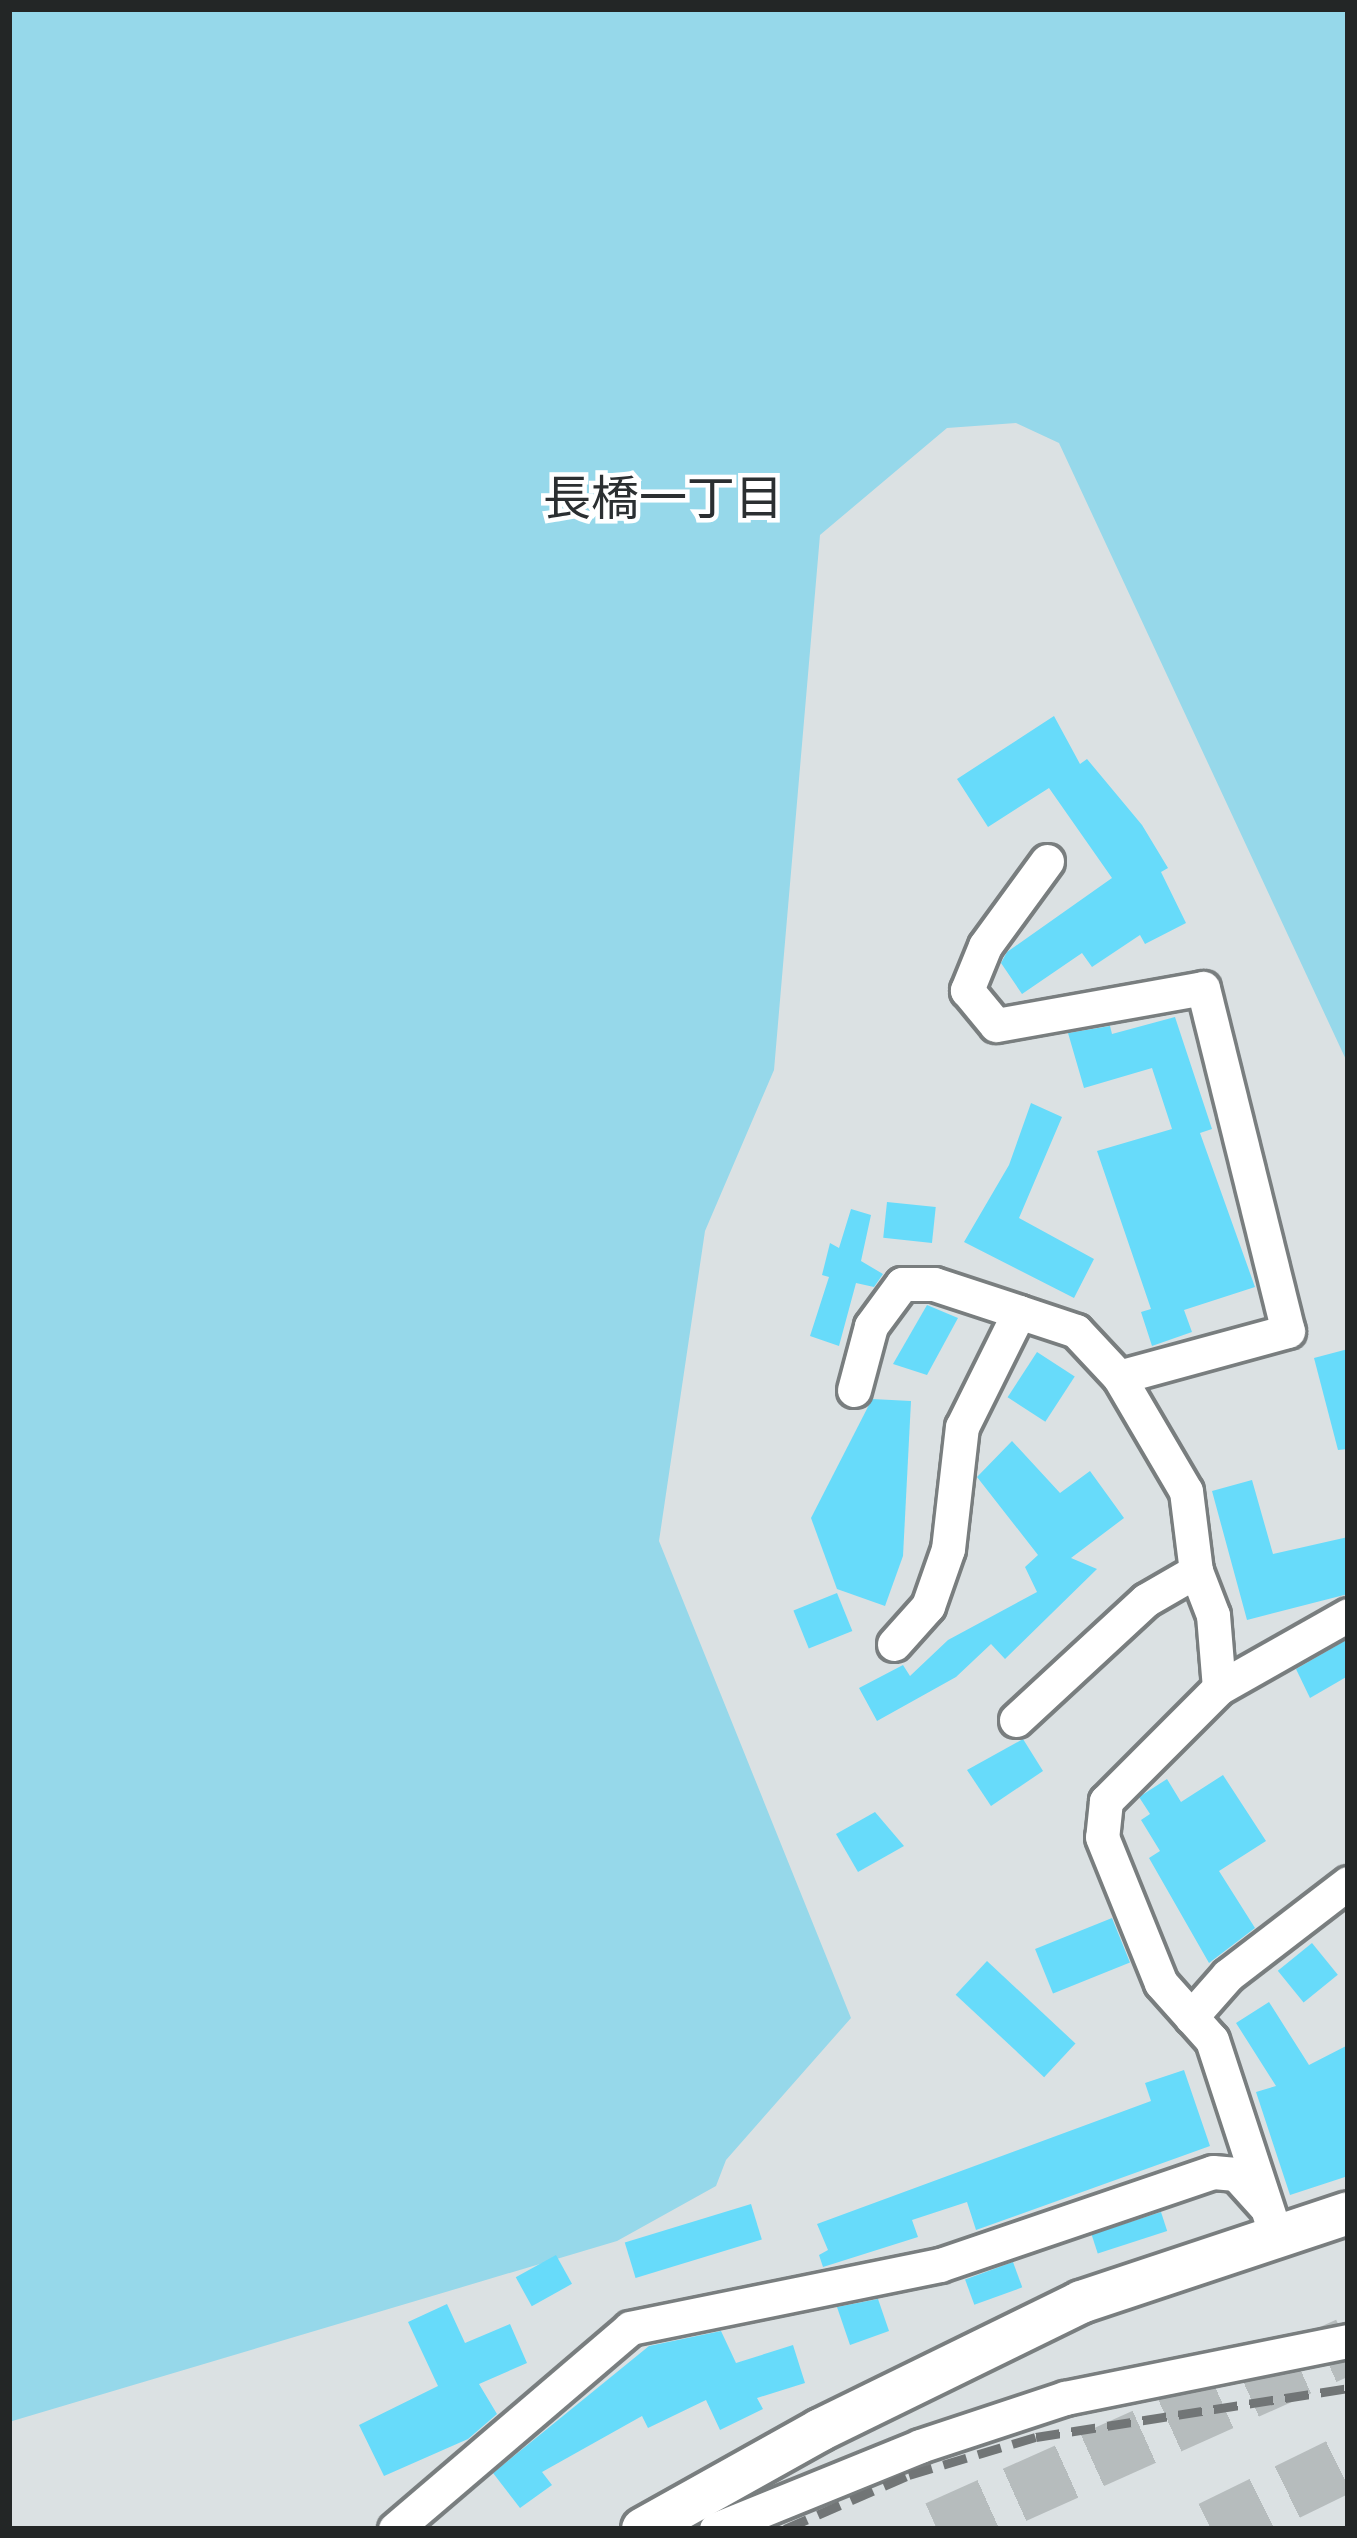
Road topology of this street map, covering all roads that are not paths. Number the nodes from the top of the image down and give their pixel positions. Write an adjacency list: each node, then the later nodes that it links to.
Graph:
1 (1047, 861): 3 (street)
2 (1019, 1312): 3 (street); 4 (street); 7 (street)
3 (1119, 1377): 5 (street)
4 (854, 1390)
5 (1196, 1570): 8 (street); 9 (street)
6 (1348, 1615): 8 (street)
7 (894, 1644)
8 (1219, 1688): 11 (street)
9 (1016, 1720)
10 (1348, 1883): 11 (street)
11 (1191, 2017): 13 (street)
12 (1348, 2213): 13 (street)
13 (1272, 2222): 15 (street); 16 (street)
14 (1348, 2341): 17 (street)
15 (395, 2529)
16 (643, 2529)
17 (716, 2529)

